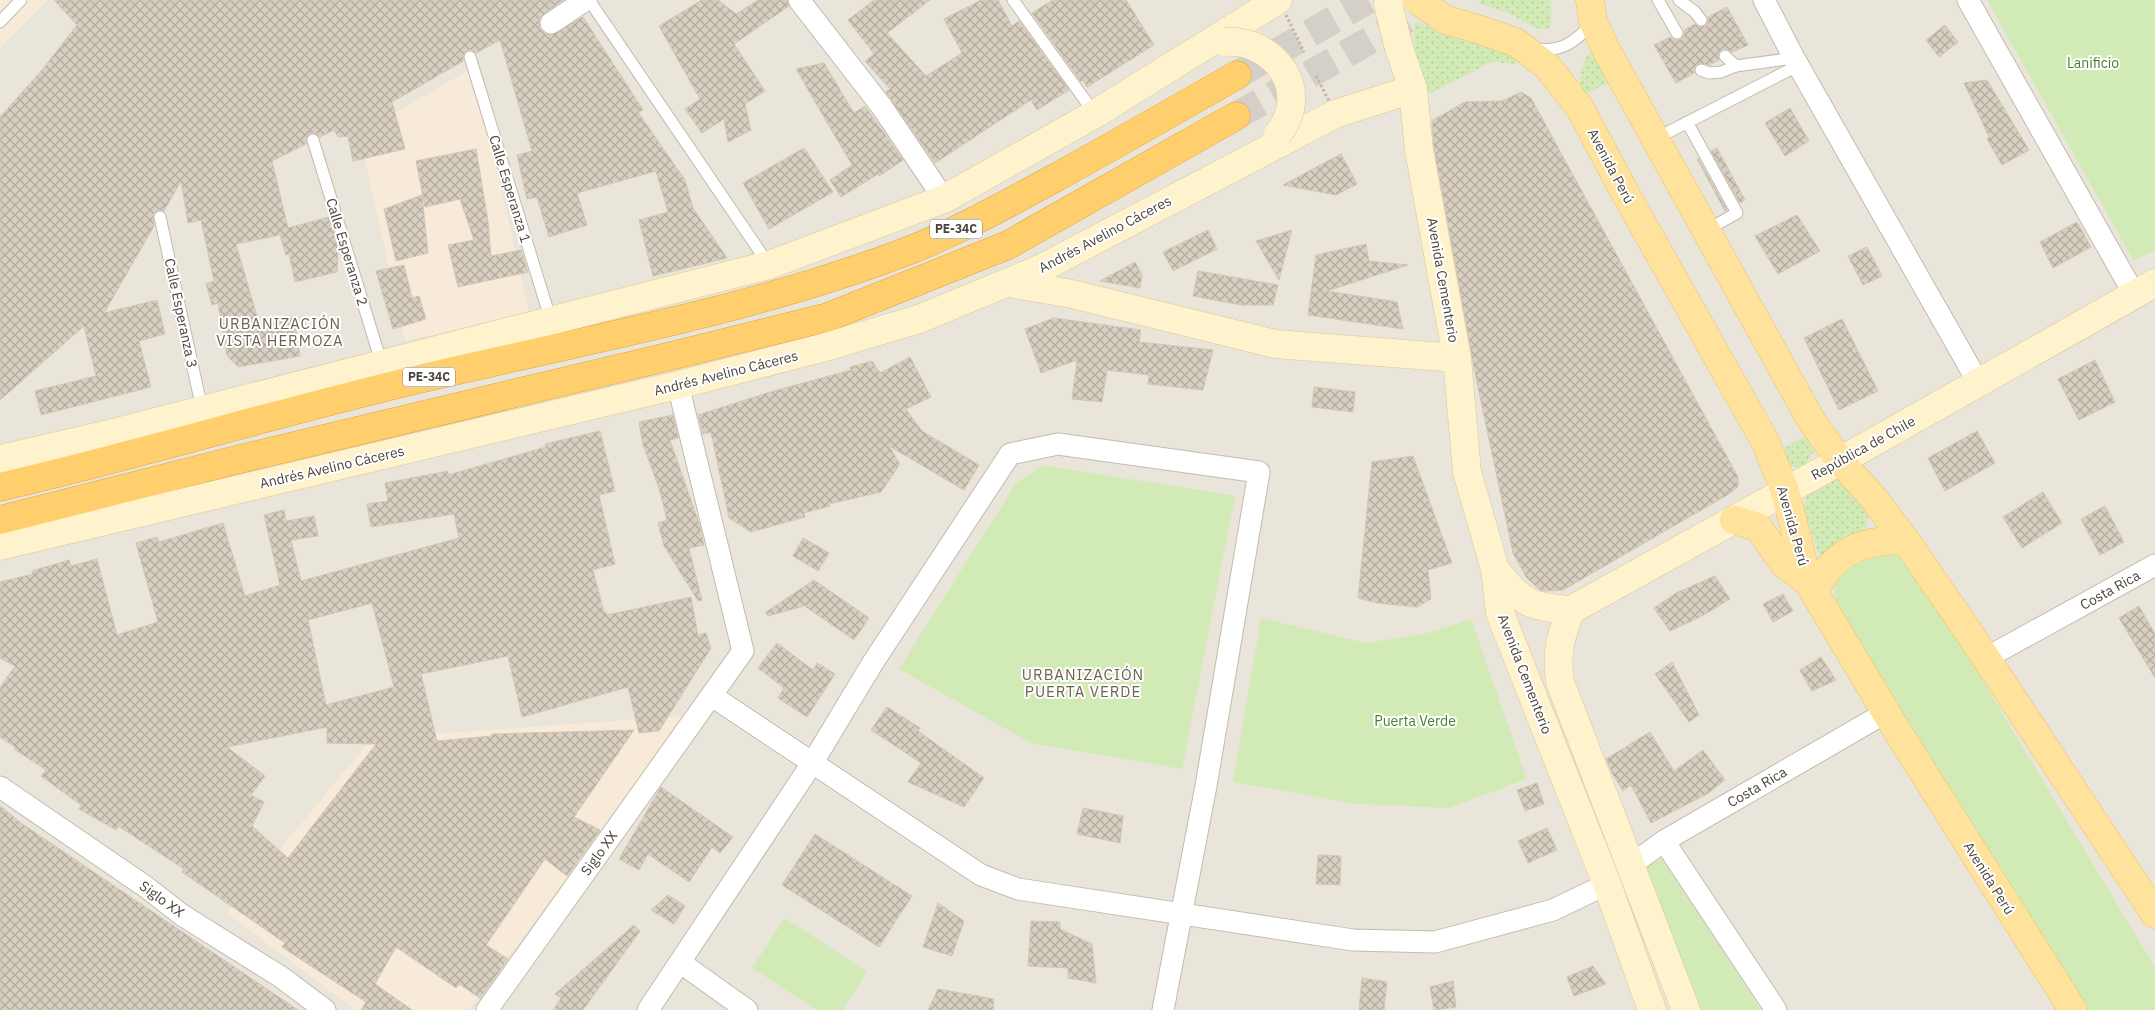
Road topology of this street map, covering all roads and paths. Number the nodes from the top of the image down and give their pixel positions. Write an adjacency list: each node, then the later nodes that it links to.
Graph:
1 (21, 0): 14 (lane)
2 (587, 0): 15 (street); 35 (lane)
3 (799, 0): 32 (street)
4 (1013, 0): 26 (lane)
5 (1278, 0): 18 (main road)
6 (1389, 0): 25 (main road, Avenida Cementerio, bridge)
7 (1416, 0): 17 (main road, bridge)
8 (1658, 0): 16 (lane)
9 (1680, 0): 13 (lane)
10 (1764, 0): 21 (street)
11 (1968, 0): 37 (street)
12 (1597, 7): 17 (lane); 29 (main road)
13 (1701, 20)
14 (0, 22)
15 (550, 23)
16 (1677, 33)
17 (1517, 42): 47 (main road, Avenida Perú)
18 (1214, 44): 26 (main road); 31 (main road, bridge)
19 (1726, 56): 22 (lane)
20 (470, 57): 38 (lane, Calle Esperanza 1)
21 (1797, 62): 22 (lane); 28 (lane); 41 (street)
22 (1736, 66): 23 (lane)
23 (1701, 70)
24 (1237, 75): 46 (highway, PE-34C)
25 (1413, 89): 31 (main road, Andrés Avelino Cáceres); 39 (main road, Avenida Cementerio)
26 (1095, 114): 32 (main road)
27 (1236, 116): 48 (highway, Andrés Avelino Cáceres / PE-34C)
28 (1687, 122): 29 (lane); 34 (lane)
29 (1655, 139): 34 (main road)
30 (313, 140): 40 (lane, Calle Esperanza 2)
31 (1260, 154): 36 (main road, Andrés Avelino Cáceres)
32 (944, 199): 35 (main road)
33 (160, 217): 43 (lane, Calle Esperanza 3)
34 (1705, 231): 45 (main road)
35 (769, 265): 38 (main road)
36 (1009, 283): 39 (main road); 42 (main road, Andrés Avelino Cáceres)
37 (2144, 288): 41 (main road, República de Chile)
38 (551, 321): 40 (main road)
39 (1457, 358): 53 (main road, Avenida Cementerio)
40 (382, 364): 43 (main road)
41 (1978, 382): 45 (main road, República de Chile)
42 (678, 386): 51 (main road, Andrés Avelino Cáceres); 57 (street, Siglo XX)
43 (202, 409): 44 (main road)
44 (0, 459)
45 (1840, 461): 47 (main road, República de Chile); 50 (main road)
46 (0, 487)
47 (1785, 491): 49 (main road, República de Chile); 54 (main road, Avenida Perú)
48 (0, 520)
49 (1734, 520): 54 (main road); 55 (main road, República de Chile)
50 (1906, 540): 54 (main road); 56 (main road)
51 (0, 546)
52 (2155, 565): 56 (street, Costa Rica)
53 (1495, 569): 55 (main road); 63 (main road, Avenida Cementerio)
54 (1812, 587): 58 (main road, Avenida Perú)
55 (1571, 610): 62 (main road)
56 (1986, 658): 65 (main road)
57 (712, 696): 59 (street); 68 (street, Siglo XX)
58 (1885, 713): 61 (street, Costa Rica); 75 (main road, Avenida Perú)
59 (813, 762): 64 (street); 64 (street); 66 (street)
60 (0, 786): 67 (street, Siglo XX)
61 (1664, 841): 62 (street, Costa Rica); 74 (street)
62 (1632, 866): 73 (main road)
63 (1607, 884): 64 (street); 72 (main road, Avenida Cementerio)
64 (1182, 914): 71 (street)
65 (2155, 914)
66 (681, 963): 69 (street); 70 (street)
67 (325, 1010)
68 (487, 1010)
69 (648, 1010)
70 (747, 1010)
71 (1163, 1010)
72 (1652, 1010)
73 (1686, 1010)
74 (1776, 1010)
75 (2073, 1010)

